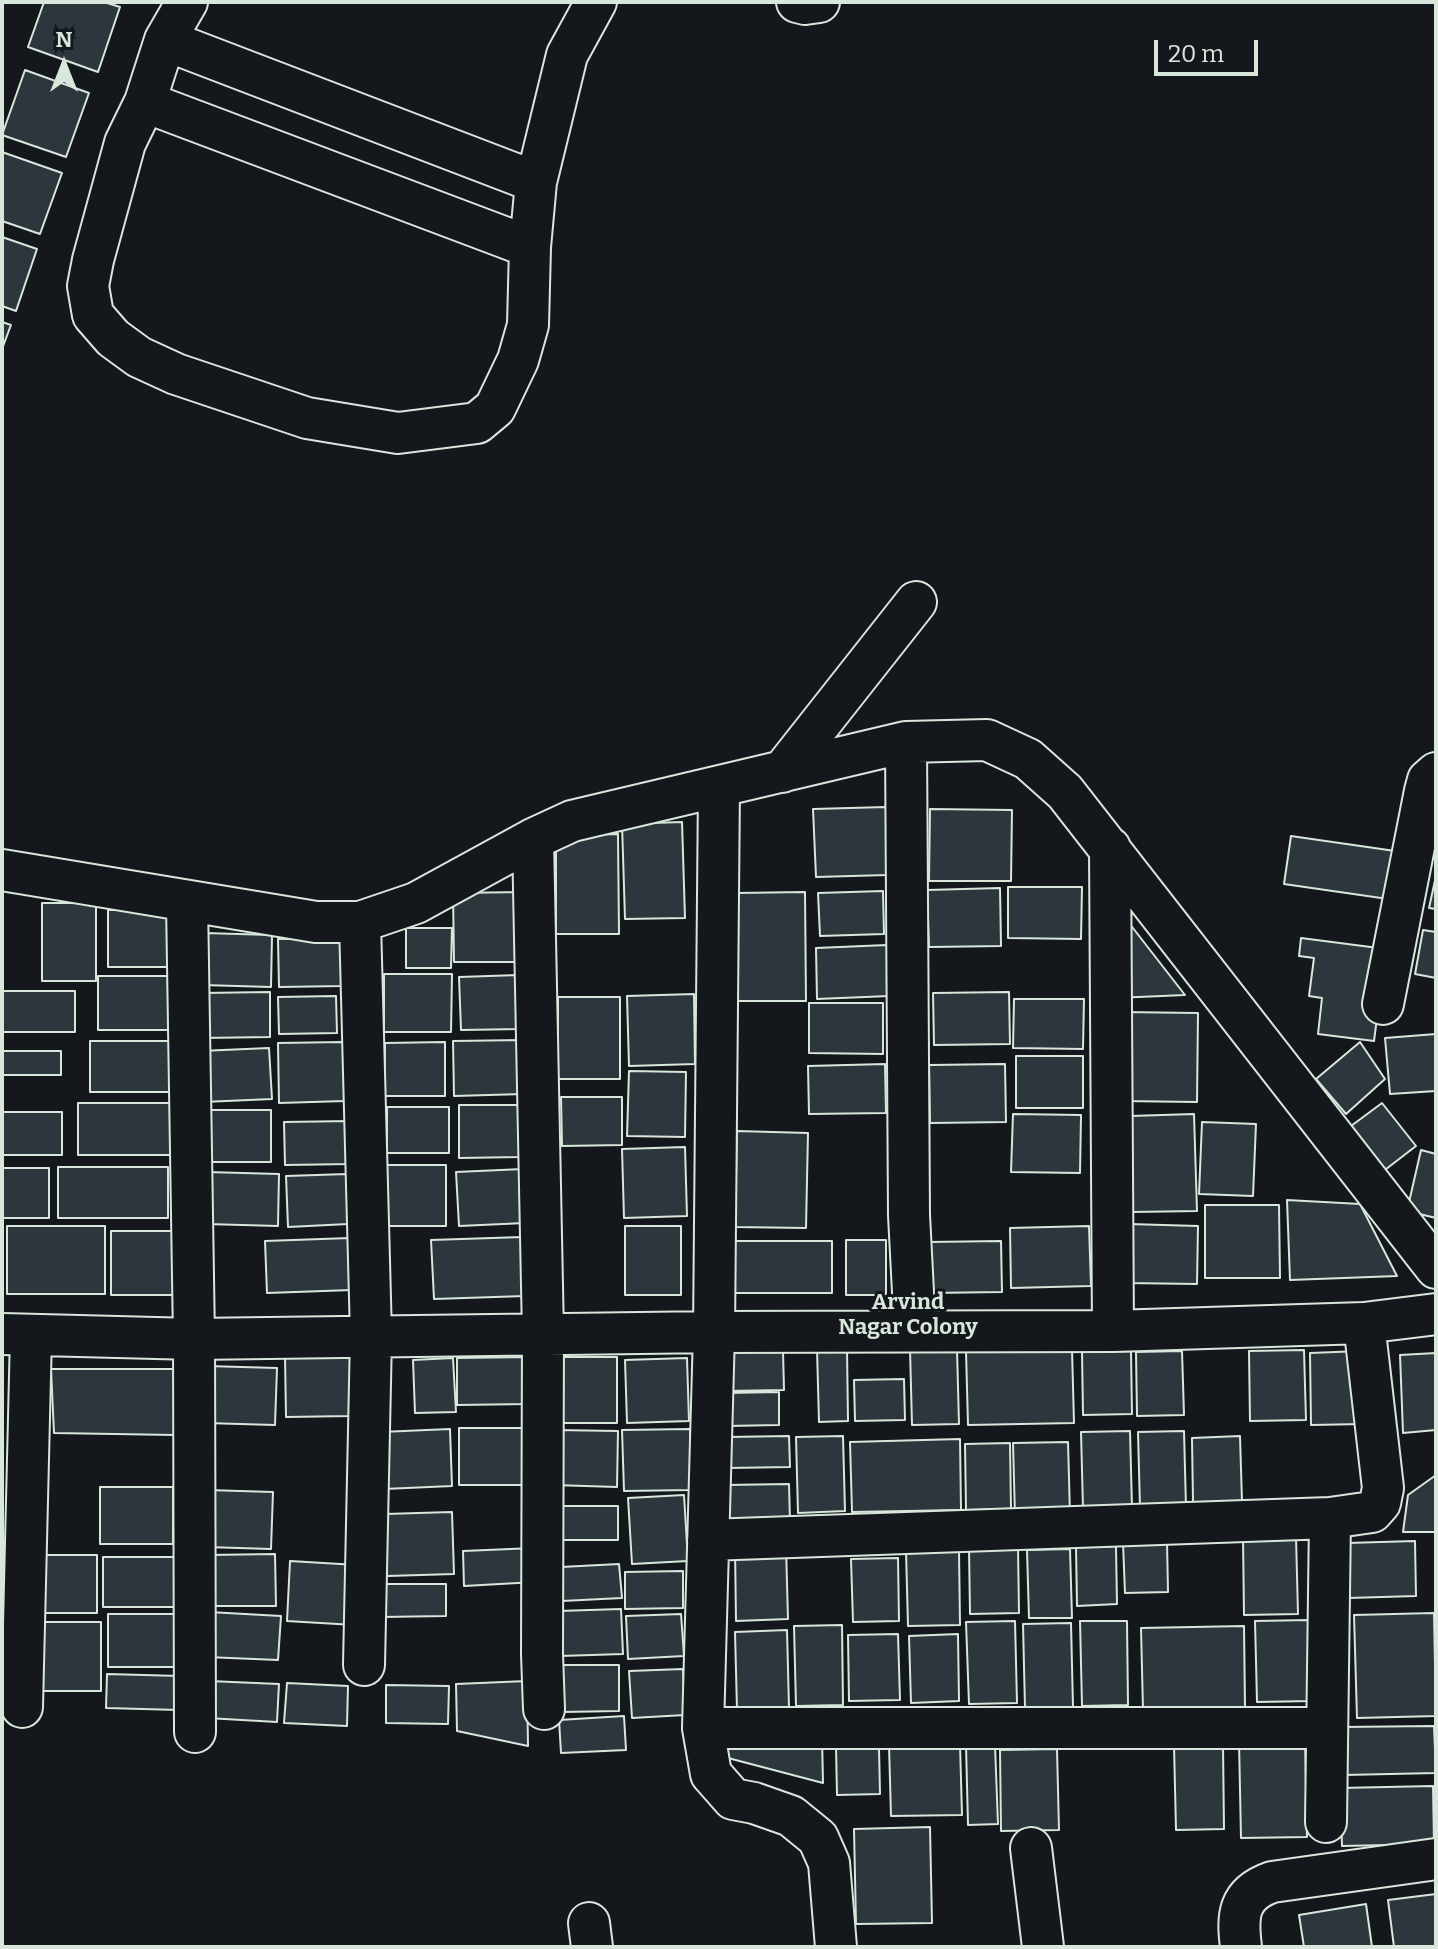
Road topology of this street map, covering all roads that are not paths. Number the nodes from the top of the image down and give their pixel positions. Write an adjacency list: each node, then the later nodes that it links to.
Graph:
1 (187, 2): 5 (street)
2 (596, 2): 7 (street)
3 (797, 2): 4 (street)
4 (819, 2)
5 (165, 40): 6 (street); 7 (street)
6 (145, 102): 8 (street); 8 (street)
7 (536, 182): 8 (street)
8 (530, 247)
9 (916, 602): 11 (street)
10 (906, 742): 11 (street); 15 (street); 23 (street)
11 (782, 772): 13 (street)
12 (1436, 773): 19 (street)
13 (719, 787): 14 (street); 25 (street)
14 (533, 839): 18 (street); 27 (street)
15 (1110, 848): 20 (street); 24 (street)
16 (2, 870): 17 (street)
17 (187, 902): 18 (street); 29 (street)
18 (360, 922): 28 (street)
19 (1383, 1004)
20 (1436, 1268)
21 (1436, 1314): 22 (street)
22 (1364, 1323): 24 (street); 30 (street)
23 (915, 1331): 24 (street); 25 (street)
24 (1113, 1331)
25 (714, 1332): 27 (street); 31 (street)
26 (16, 1334): 29 (street); 33 (street)
27 (543, 1335): 28 (street); 34 (street)
28 (371, 1336): 29 (street); 32 (street)
29 (194, 1339): 37 (street)
30 (1330, 1518): 31 (street); 36 (street)
31 (708, 1540): 35 (street)
32 (364, 1665)
33 (22, 1707)
34 (544, 1709)
35 (703, 1728): 36 (street); 41 (street)
36 (1327, 1728): 38 (street)
37 (195, 1732)
38 (1326, 1822)
39 (1031, 1848): 42 (street)
40 (1436, 1859): 43 (street)
41 (836, 1947)
42 (1043, 1947)
43 (1241, 1947)

